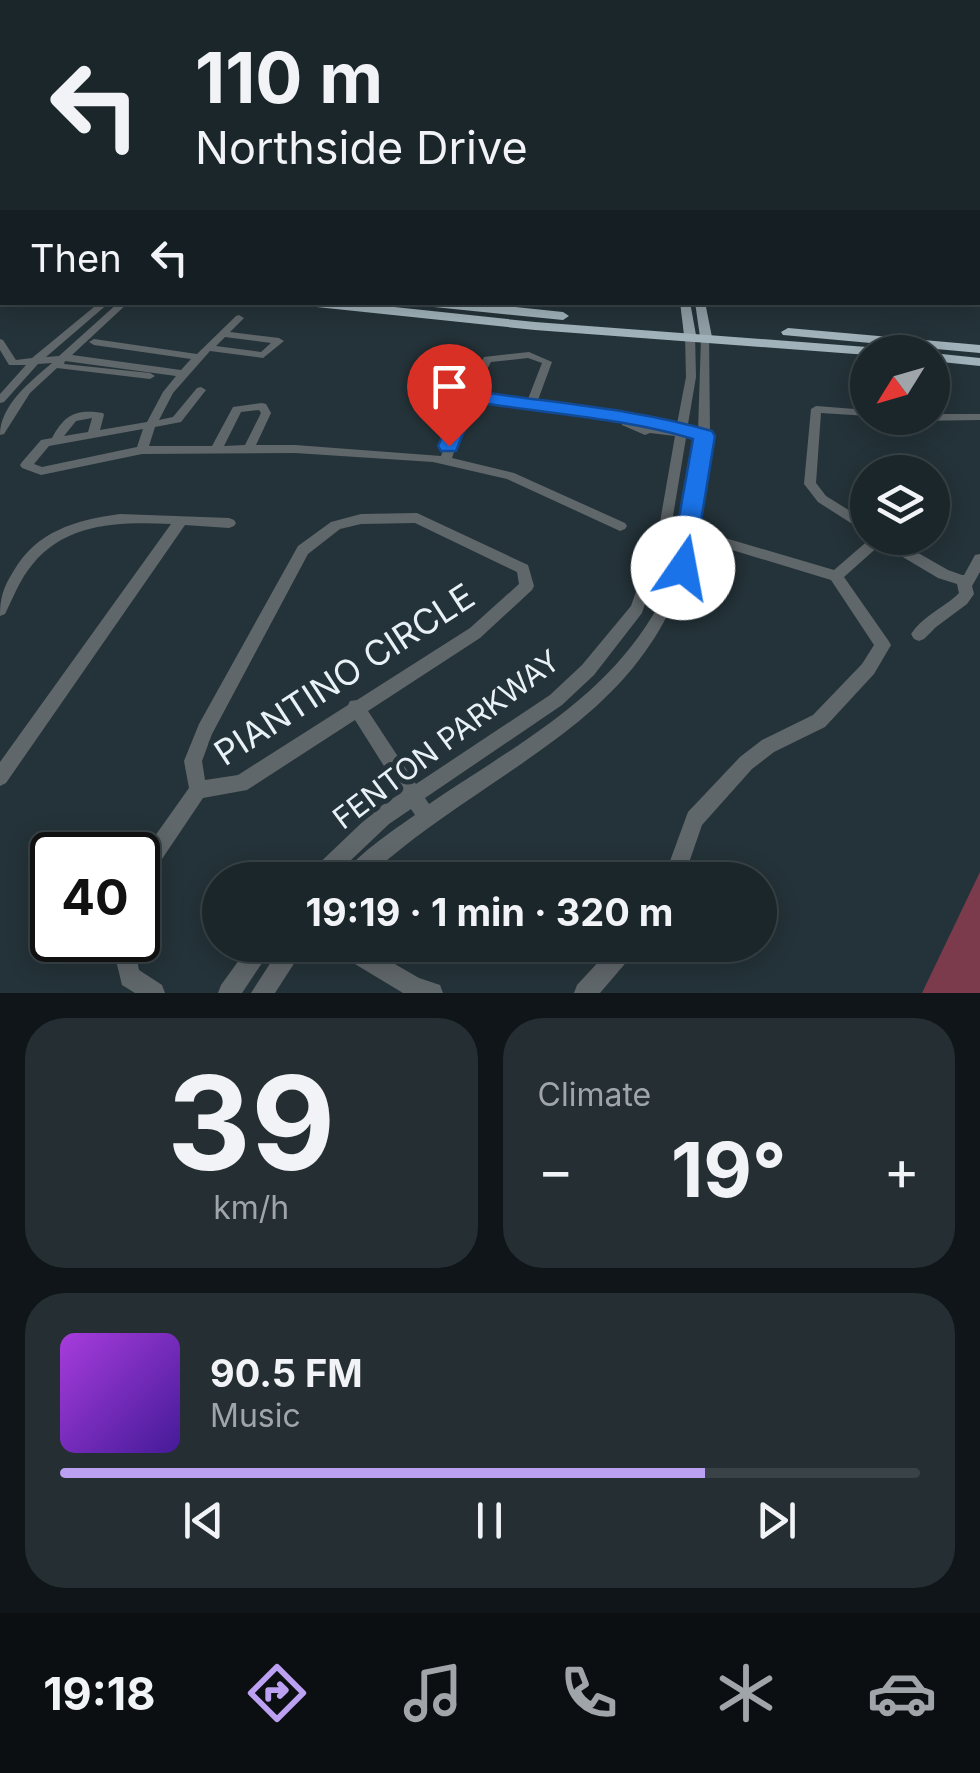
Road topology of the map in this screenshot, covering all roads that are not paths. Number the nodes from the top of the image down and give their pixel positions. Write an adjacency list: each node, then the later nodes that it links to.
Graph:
1 (102, 305): 18 (street)
2 (122, 305): 19 (street)
3 (336, 305): 8 (highway)
4 (452, 305): 8 (highway)
5 (685, 305): 8 (main road, FENTON PARKWAY)
6 (701, 305): 9 (main road, FENTON PARKWAY)
7 (239, 318): 10 (street)
8 (690, 330): 9 (highway); 32 (street, FENTON PARKWAY)
9 (706, 332): 14 (highway); 15 (highway); 34 (street, FENTON PARKWAY)
10 (224, 334): 13 (street); 13 (street)
11 (0, 342): 18 (street)
12 (94, 342): 16 (street)
13 (209, 348): 16 (street)
14 (850, 349)
15 (980, 350)
16 (198, 357): 21 (street)
17 (950, 359): 20 (highway)
18 (34, 361): 19 (street); 25 (street)
19 (56, 362): 21 (street); 30 (street)
20 (980, 362)
21 (178, 376): 31 (street)
22 (202, 390): 31 (street)
23 (450, 396): 24 (street)
24 (469, 396): 26 (street); 26 (street); 39 (street)
25 (0, 400)
26 (532, 403): 32 (street)
27 (850, 412): 42 (street)
28 (950, 417): 29 (street)
29 (980, 417)
30 (1, 427)
31 (148, 428): 33 (street); 38 (street)
32 (680, 432): 34 (street); 40 (street, FENTON PARKWAY)
33 (92, 436): 35 (street); 35 (street)
34 (704, 436): 41 (street, FENTON PARKWAY)
35 (56, 441): 38 (street)
36 (216, 448): 37 (street); 37 (street); 38 (street)
37 (250, 449): 39 (street)
38 (142, 450)
39 (445, 460): 46 (street)
40 (674, 466): 41 (street); 45 (street, FENTON PARKWAY)
41 (700, 471): 47 (street, FENTON PARKWAY)
42 (850, 517)
43 (182, 521): 44 (street); 53 (street); 56 (street)
44 (229, 523)
45 (665, 525): 47 (street); 58 (street, FENTON PARKWAY)
46 (620, 526)
47 (691, 533): 51 (street); 59 (street, FENTON PARKWAY)
48 (860, 555): 51 (street)
49 (913, 555): 52 (street)
50 (980, 559): 52 (street)
51 (836, 576): 63 (street)
52 (962, 580): 54 (street)
53 (0, 610)
54 (919, 634)
55 (356, 707): 57 (street, PIANTINO CIRCLE); 57 (street, PIANTINO CIRCLE); 58 (street)
56 (0, 777)
57 (198, 790): 60 (street)
58 (414, 796): 59 (street); 61 (street, FENTON PARKWAY)
59 (426, 816): 62 (street, FENTON PARKWAY)
60 (160, 845)
61 (335, 862)
62 (369, 862)
63 (680, 862)
64 (127, 962): 69 (street)
65 (251, 962): 70 (street)
66 (283, 962): 71 (street)
67 (371, 962): 72 (street)
68 (613, 962): 73 (street)
69 (154, 993)
70 (229, 993)
71 (262, 993)
72 (432, 993)
73 (586, 993)

